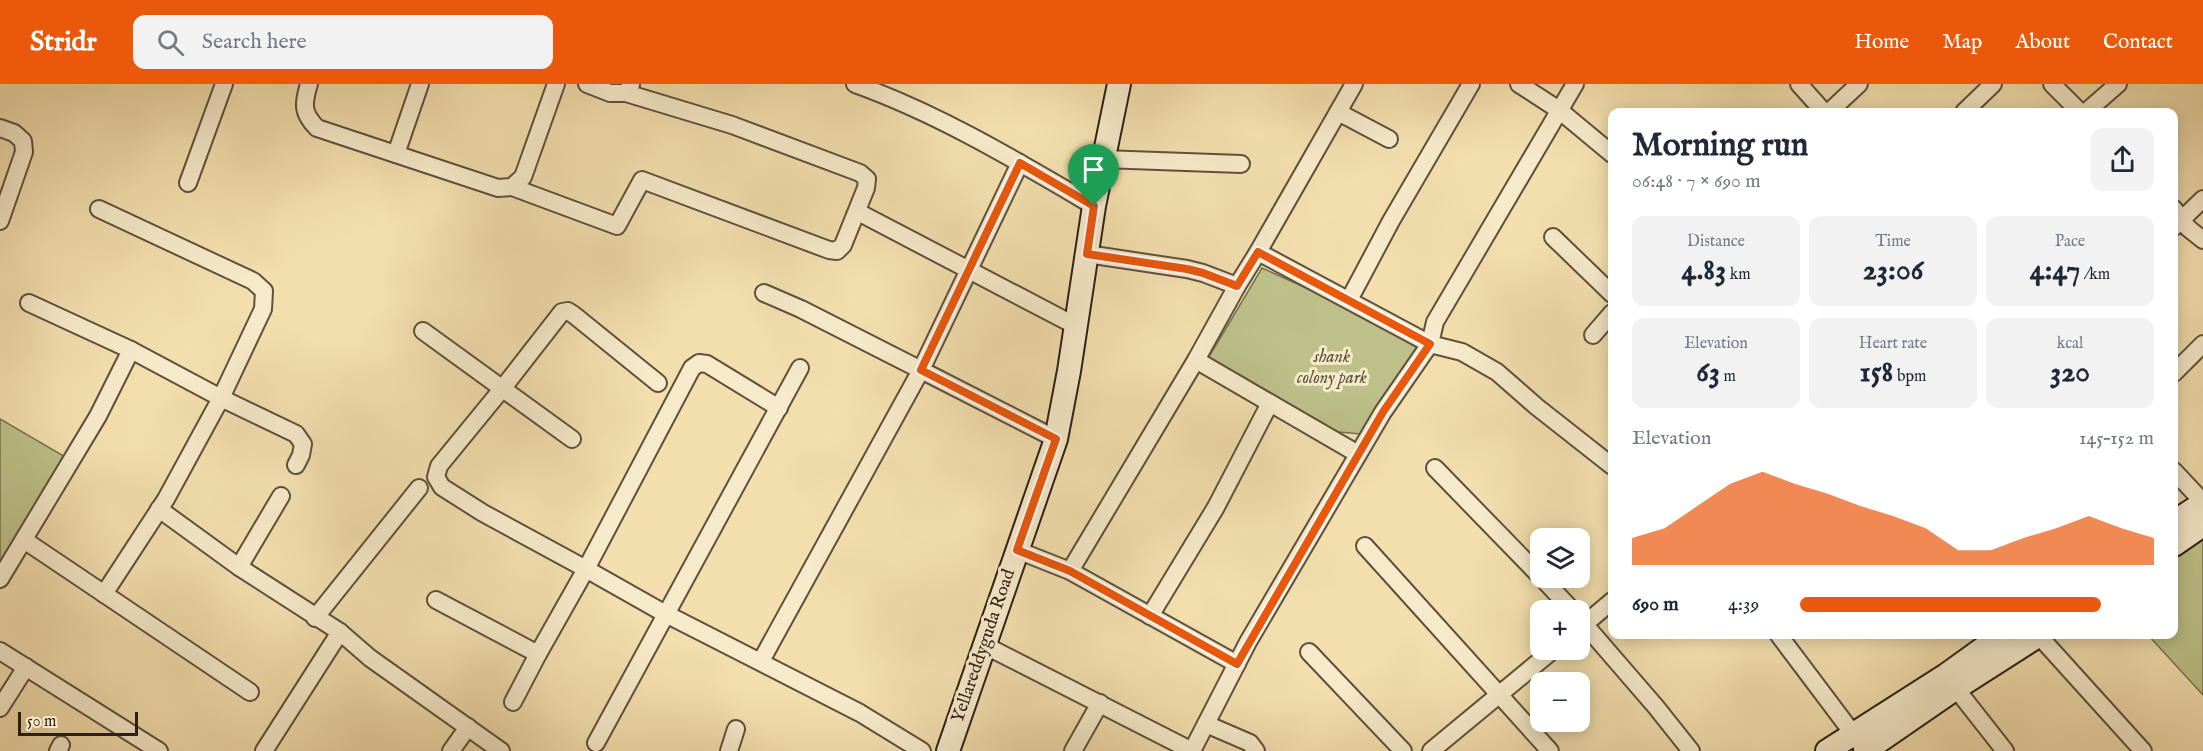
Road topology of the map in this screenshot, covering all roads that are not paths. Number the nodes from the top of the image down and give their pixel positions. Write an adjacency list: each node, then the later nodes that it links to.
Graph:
1 (224, 84): 32 (street)
2 (309, 84): 28 (street)
3 (420, 84): 28 (street)
4 (556, 84): 33 (street)
5 (587, 84): 17 (street)
6 (855, 84): 30 (street)
7 (1119, 84): 29 (street, Yellareddyguda Road)
8 (1354, 84): 24 (street)
9 (1471, 84): 49 (street)
10 (1519, 84): 23 (street)
11 (1575, 84): 23 (street)
12 (1799, 84): 18 (street)
13 (1859, 84): 19 (street)
14 (1994, 84): 20 (street)
15 (2052, 84): 21 (street)
16 (2118, 84): 22 (street)
17 (629, 89): 37 (street)
18 (1820, 108)
19 (1833, 108)
20 (1968, 108)
21 (2076, 108)
22 (2091, 108)
23 (1559, 110): 27 (street); 55 (street)
24 (1338, 112): 26 (street); 43 (street)
25 (0, 128): 40 (street)
26 (1389, 139)
27 (1608, 151)
28 (396, 154): 33 (street)
29 (1103, 159): 31 (street); 35 (street, Yellareddyguda Road)
30 (1020, 163): 35 (street); 45 (street)
31 (1241, 164)
32 (189, 183)
33 (512, 187): 37 (street)
34 (2203, 199): 38 (street)
35 (1094, 206): 44 (street, Yellareddyguda Road)
36 (99, 209): 64 (street)
37 (858, 212): 45 (street)
38 (2178, 217)
39 (2178, 220): 42 (street)
40 (0, 221)
41 (1553, 237): 47 (street)
42 (2203, 240)
43 (1258, 252): 46 (street); 49 (street)
44 (1087, 254): 46 (street); 52 (street, Yellareddyguda Road)
45 (969, 269): 52 (street); 60 (street)
46 (1237, 286): 58 (street)
47 (1608, 290)
48 (764, 293): 60 (street)
49 (1349, 300): 55 (street)
50 (29, 303): 57 (street)
51 (1608, 318): 54 (street)
52 (1076, 326): 67 (street, Yellareddyguda Road)
53 (423, 331): 63 (street)
54 (1593, 335)
55 (1430, 344): 69 (street); 70 (street)
56 (2203, 344): 61 (street)
57 (131, 350): 64 (street); 80 (street)
58 (1196, 360): 65 (street); 87 (street)
59 (800, 368): 66 (street)
60 (921, 370): 67 (street); 109 (street)
61 (2178, 370)
62 (658, 383): 63 (street)
63 (502, 389): 68 (street); 86 (street)
64 (221, 398): 71 (street); 77 (street)
65 (1270, 403): 69 (street); 95 (street)
66 (778, 408): 86 (street); 94 (street)
67 (1056, 439): 83 (street, Yellareddyguda Road)
68 (572, 440)
69 (1358, 454): 110 (street)
70 (1608, 463)
71 (296, 465)
72 (1435, 468): 84 (street)
73 (2178, 475): 76 (street)
74 (419, 488): 97 (street)
75 (281, 496): 85 (street)
76 (2203, 502): 78 (street)
77 (159, 509): 85 (street); 90 (street)
78 (2178, 519)
79 (2203, 525): 81 (street)
80 (24, 540): 88 (street); 90 (street)
81 (2178, 542)
82 (1365, 546): 114 (street)
83 (1017, 550): 87 (street); 104 (street, Yellareddyguda Road)
84 (1530, 566)
85 (238, 567): 97 (street)
86 (586, 569): 94 (street); 107 (street)
87 (1070, 571): 95 (street)
88 (0, 579)
89 (1551, 588): 92 (street)
90 (104, 594): 113 (street)
91 (436, 600): 107 (street)
92 (1563, 600)
93 (1608, 604): 96 (street)
94 (667, 614): 109 (street); 121 (street)
95 (1150, 616): 110 (street)
96 (1590, 617)
97 (315, 618): 98 (street)
98 (340, 632): 119 (street); 124 (street)
99 (1590, 633): 136 (street)
100 (1782, 639): 122 (street)
101 (1997, 639): 112 (street)
102 (2032, 639): 112 (street)
103 (2044, 639): 139 (street)
104 (984, 645): 116 (street); 129 (street, Yellareddyguda Road)
105 (0, 651): 111 (street)
106 (1309, 652): 133 (street)
107 (538, 654): 115 (street)
108 (1541, 660): 114 (street)
109 (761, 661): 128 (street)
110 (1237, 664): 118 (street)
111 (26, 667): 117 (street); 123 (street)
112 (1950, 682): 122 (street); 138 (street)
113 (250, 692)
114 (1500, 694): 134 (street); 135 (street)
115 (513, 702)
116 (1100, 703): 130 (street); 131 (street)
117 (0, 708)
118 (1206, 724): 131 (street); 132 (street)
119 (468, 727): 125 (street); 126 (street)
120 (736, 729): 127 (street)
121 (596, 743)
122 (1863, 747): 137 (street)
123 (159, 751)
124 (264, 751)
125 (451, 751)
126 (501, 751)
127 (729, 751)
128 (922, 751)
129 (948, 751)
130 (1074, 751)
131 (1192, 751)
132 (1256, 751)
133 (1403, 751)
134 (1431, 751)
135 (1550, 751)
136 (1691, 751)
137 (1827, 751)
138 (2005, 751)
139 (2143, 751)

